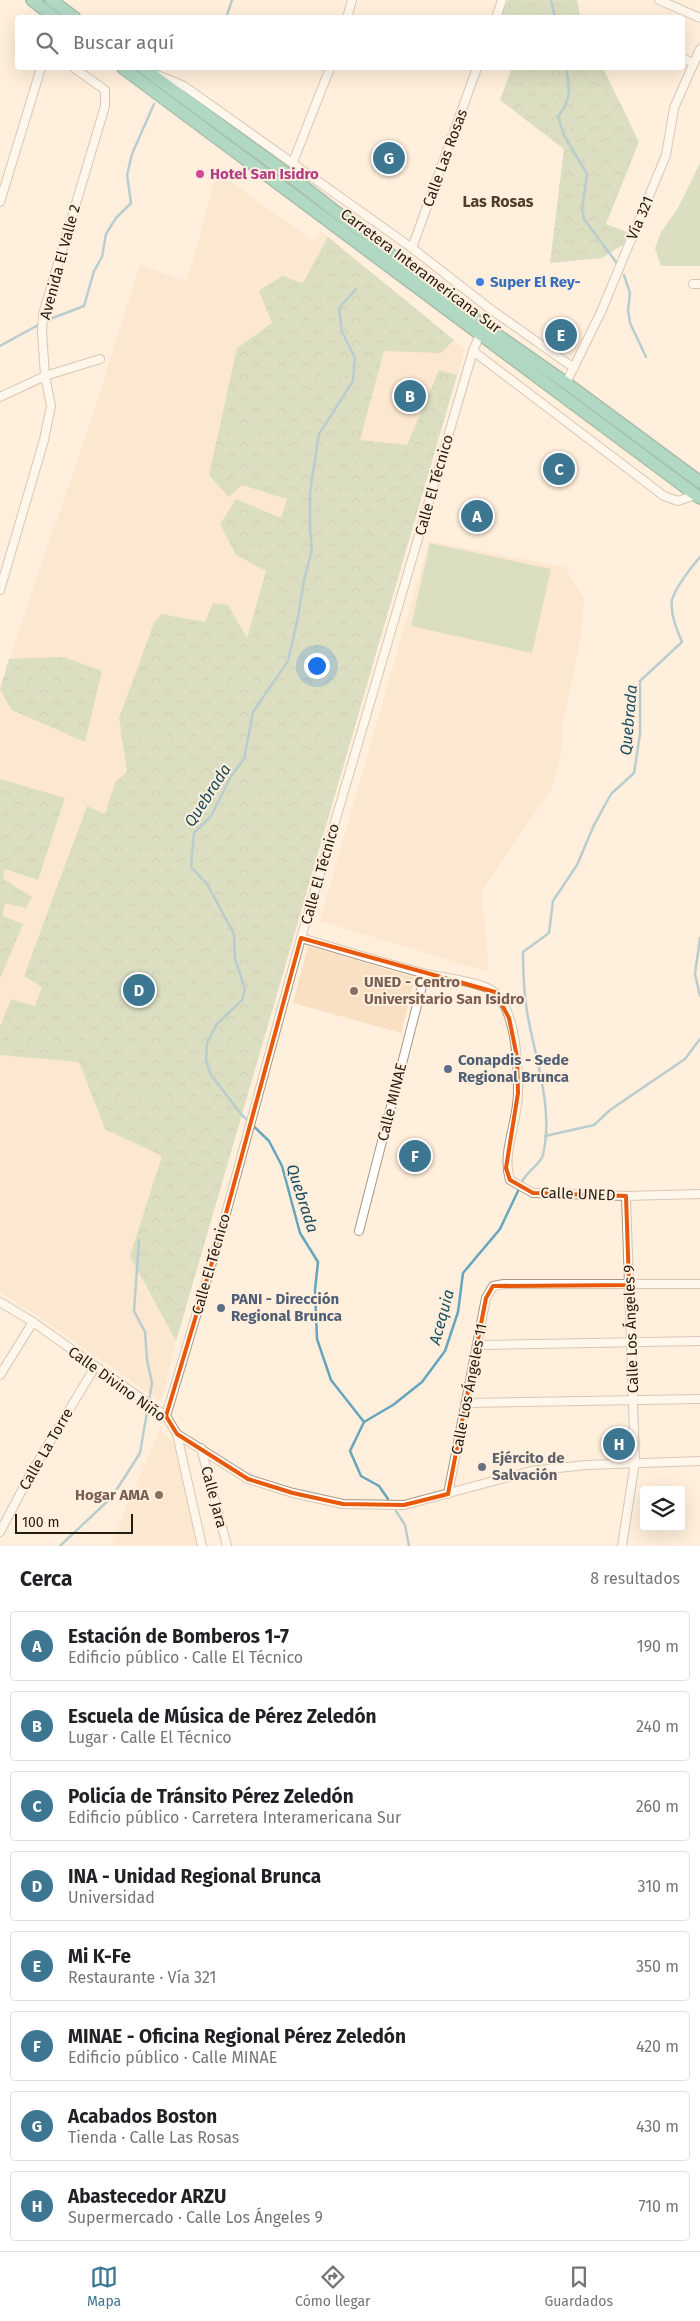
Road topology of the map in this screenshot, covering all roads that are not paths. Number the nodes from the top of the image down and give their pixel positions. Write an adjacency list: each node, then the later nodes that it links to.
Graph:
1 (32, 0): 6 (highway)
2 (51, 0): 7 (highway)
3 (352, 0): 8 (street)
4 (502, 0): 9 (street)
5 (659, 0): 10 (street)
6 (51, 15)
7 (68, 15)
8 (347, 15)
9 (497, 15)
10 (700, 18)
11 (700, 49): 13 (street, Vía 321)
12 (685, 59): 13 (street)
13 (694, 63): 30 (street, Vía 321)
14 (40, 70): 21 (street)
15 (77, 70): 31 (street, Avenida El Valle 2)
16 (125, 70): 26 (highway, Carretera Interamericana Sur)
17 (329, 70): 20 (street)
18 (476, 70): 24 (street, Calle Las Rosas)
19 (148, 71): 20 (street); 23 (highway, Carretera Interamericana Sur)
20 (293, 162): 22 (street)
21 (0, 202)
22 (348, 202): 23 (street); 24 (street)
23 (340, 215): 25 (highway, Carretera Interamericana Sur)
24 (412, 248): 30 (street)
25 (459, 308): 26 (highway); 28 (highway, Carretera Interamericana Sur)
26 (480, 334): 27 (street, Calle El Técnico); 28 (highway, Carretera Interamericana Sur)
27 (473, 351): 36 (street); 38 (street, Calle El Técnico)
28 (519, 356): 32 (highway, Carretera Interamericana Sur); 34 (highway, Carretera Interamericana Sur)
29 (100, 359): 31 (street)
30 (574, 368): 32 (street, Vía 321)
31 (45, 376): 33 (street); 37 (street, Avenida El Valle 2)
32 (566, 383): 34 (highway); 35 (highway, Carretera Interamericana Sur)
33 (0, 397)
34 (590, 416): 36 (highway, Carretera Interamericana Sur)
35 (700, 482)
36 (698, 497)
37 (0, 590)
38 (301, 938): 39 (street, Calle UNED); 55 (street, Calle El Técnico)
39 (425, 974): 41 (street, Calle UNED); 42 (street, Calle MINAE)
40 (700, 1194): 41 (street, Calle UNED)
41 (626, 1196): 44 (street, Calle Los Ángeles 9)
42 (359, 1231)
43 (700, 1284): 44 (street)
44 (629, 1285): 48 (street, Calle Los Ángeles 9); 49 (street, Calle Los Ángeles 11)
45 (0, 1302): 46 (street, Calle Divino Niño)
46 (33, 1322): 50 (street, Calle Divino Niño); 51 (street)
47 (700, 1341): 48 (street)
48 (631, 1342): 49 (street); 53 (street, Calle Los Ángeles 9)
49 (478, 1345): 54 (street, Calle Los Ángeles 11)
50 (95, 1367): 55 (street, Calle Divino Niño); 61 (street, Calle La Torre)
51 (0, 1375)
52 (700, 1399): 53 (street)
53 (633, 1401): 54 (street); 59 (street, Calle Los Ángeles 9)
54 (466, 1403): 60 (street, Calle Los Ángeles 11)
55 (166, 1416): 56 (street, Calle Divino Niño)
56 (178, 1434): 57 (street, Calle Divino Niño); 62 (street)
57 (201, 1448): 60 (street, Calle Divino Niño); 63 (street, Calle Jara)
58 (700, 1461): 59 (street, Calle Divino Niño)
59 (635, 1462): 60 (street, Calle Divino Niño); 64 (street, Calle Los Ángeles 9)
60 (448, 1494)
61 (0, 1532)
62 (202, 1546)
63 (228, 1546)
64 (622, 1546)

